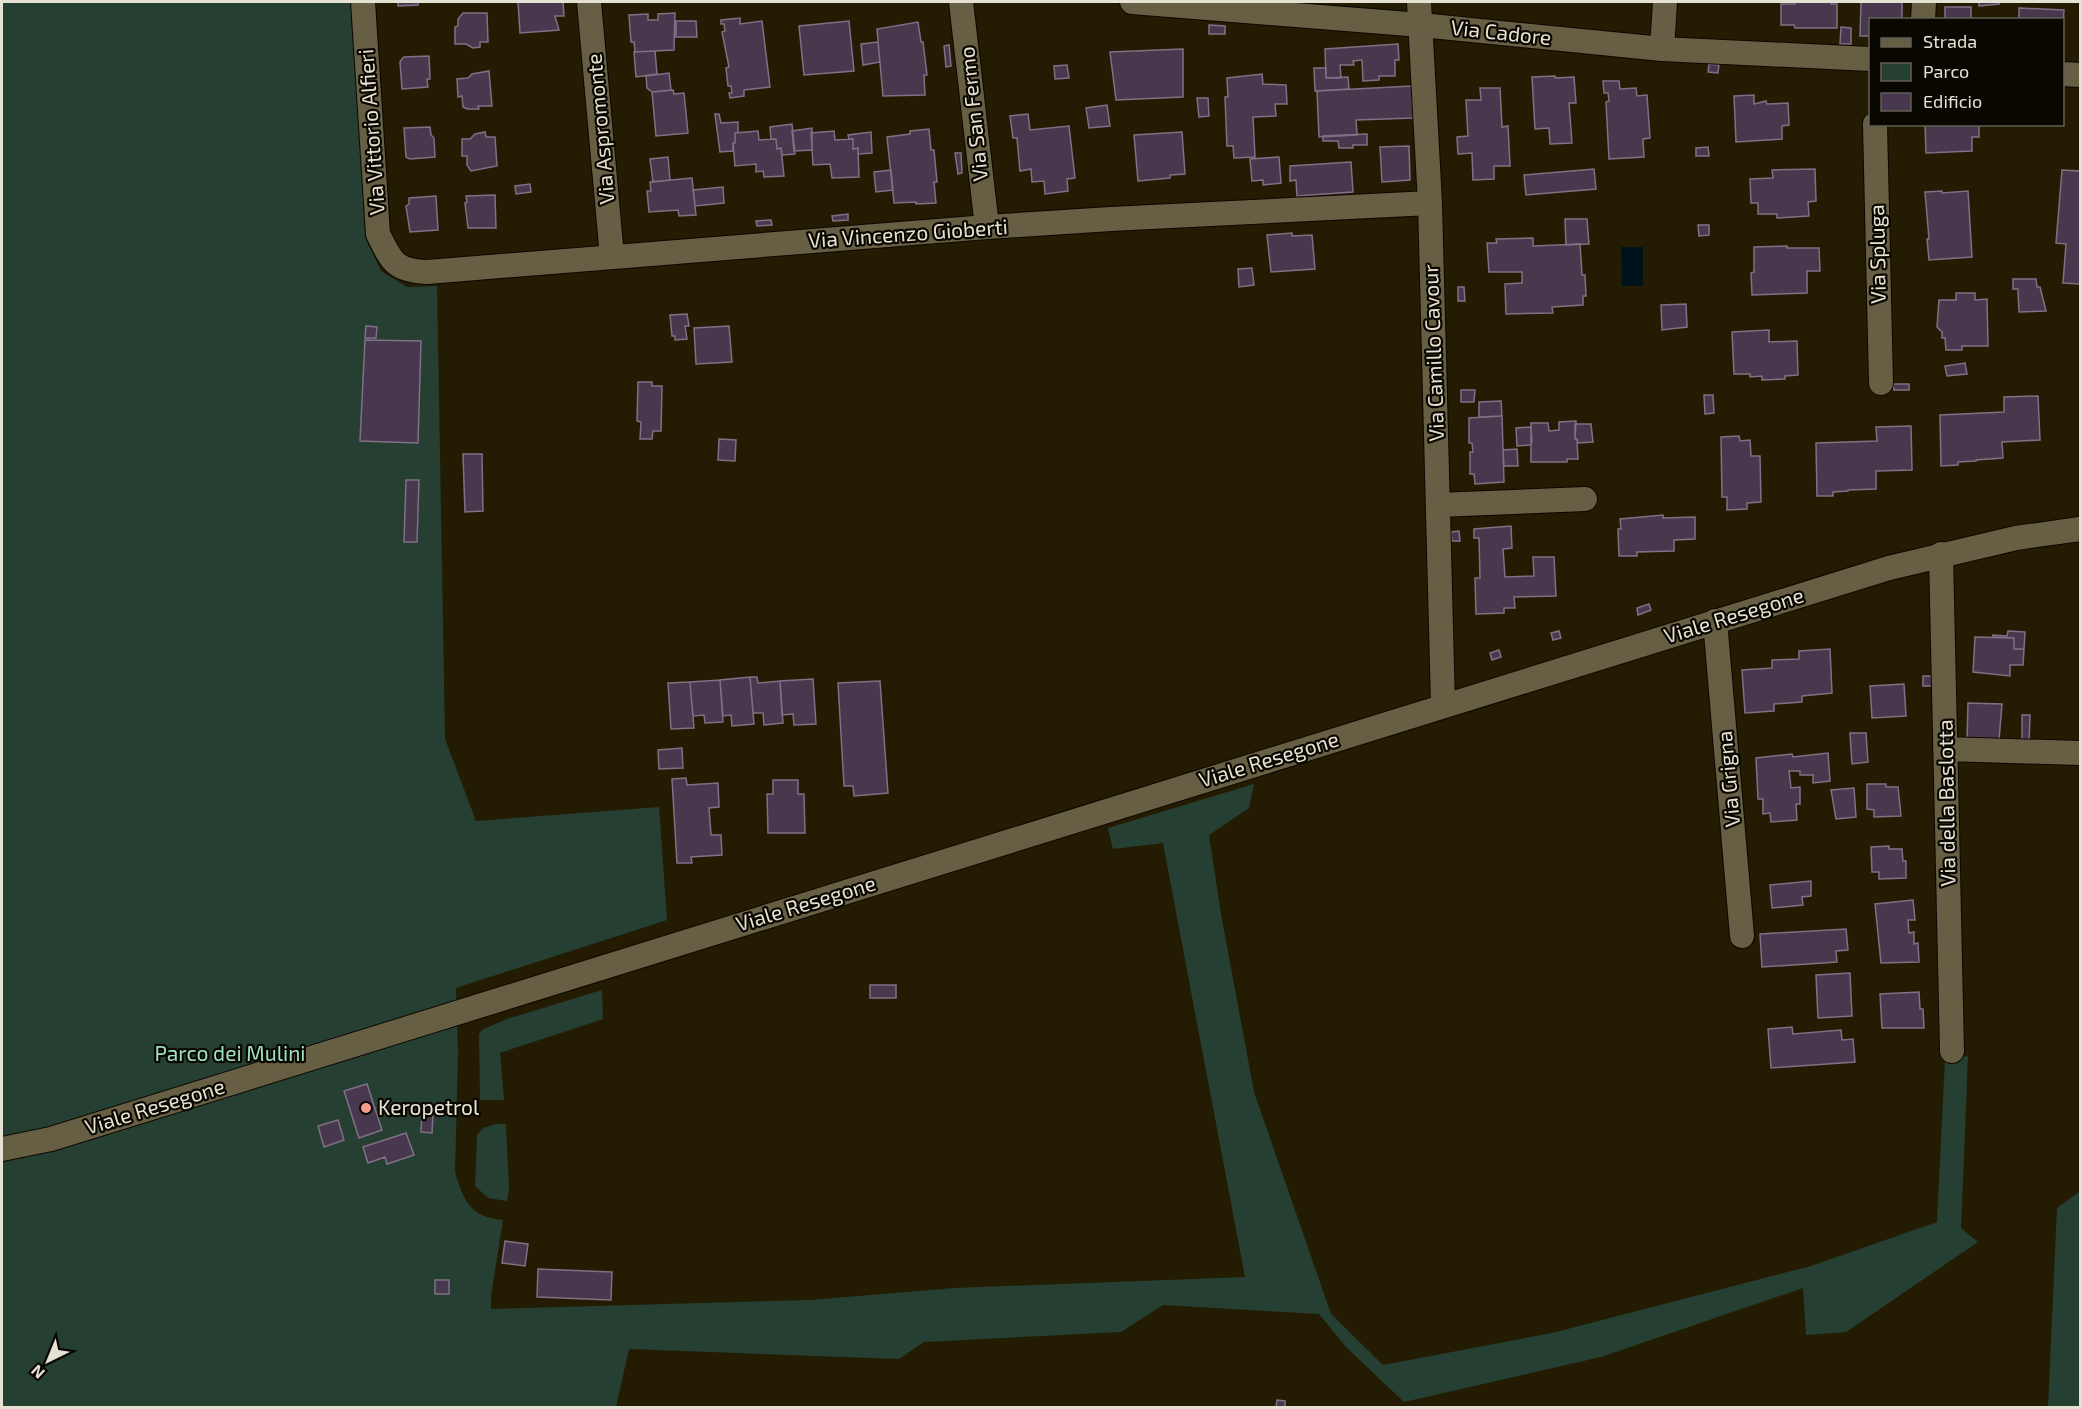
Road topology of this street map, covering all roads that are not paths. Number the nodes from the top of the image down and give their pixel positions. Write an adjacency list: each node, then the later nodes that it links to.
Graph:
1 (363, 2): 18 (street, Via Vittorio Alfieri)
2 (589, 2): 17 (street, Via Aspromonte)
3 (961, 2): 16 (street, Via San Fermo)
4 (1132, 2): 7 (street, Via Cadore)
5 (1665, 2): 10 (street)
6 (1924, 2): 9 (street)
7 (1205, 5): 8 (street, Via Cadore)
8 (1420, 13): 10 (street, Via Cadore); 15 (street, Via Camillo Cavour)
9 (1923, 18)
10 (1662, 50): 11 (street, Via Cadore)
11 (1869, 59)
12 (2064, 74): 13 (street)
13 (2080, 75)
14 (1875, 126): 19 (street, Via Spluga)
15 (1430, 203): 16 (street, Via Vincenzo Gioberti); 21 (street, Via Camillo Cavour)
16 (987, 227): 17 (street, Via Vincenzo Gioberti)
17 (612, 257): 18 (street, Via Vincenzo Gioberti)
18 (391, 260)
19 (1881, 383)
20 (1585, 499): 21 (street)
21 (1438, 504): 25 (street, Via Camillo Cavour)
22 (2080, 529): 23 (street, Viale Resegone)
23 (1941, 554): 24 (street, Viale Resegone); 26 (street, Via della Baslotta)
24 (1715, 621): 25 (street, Viale Resegone); 28 (street, Via Grigna)
25 (1443, 705): 30 (street, Viale Resegone)
26 (1946, 749): 27 (street); 29 (street, Via della Baslotta)
27 (2080, 753)
28 (1742, 936)
29 (1952, 1052)
30 (2, 1149)

